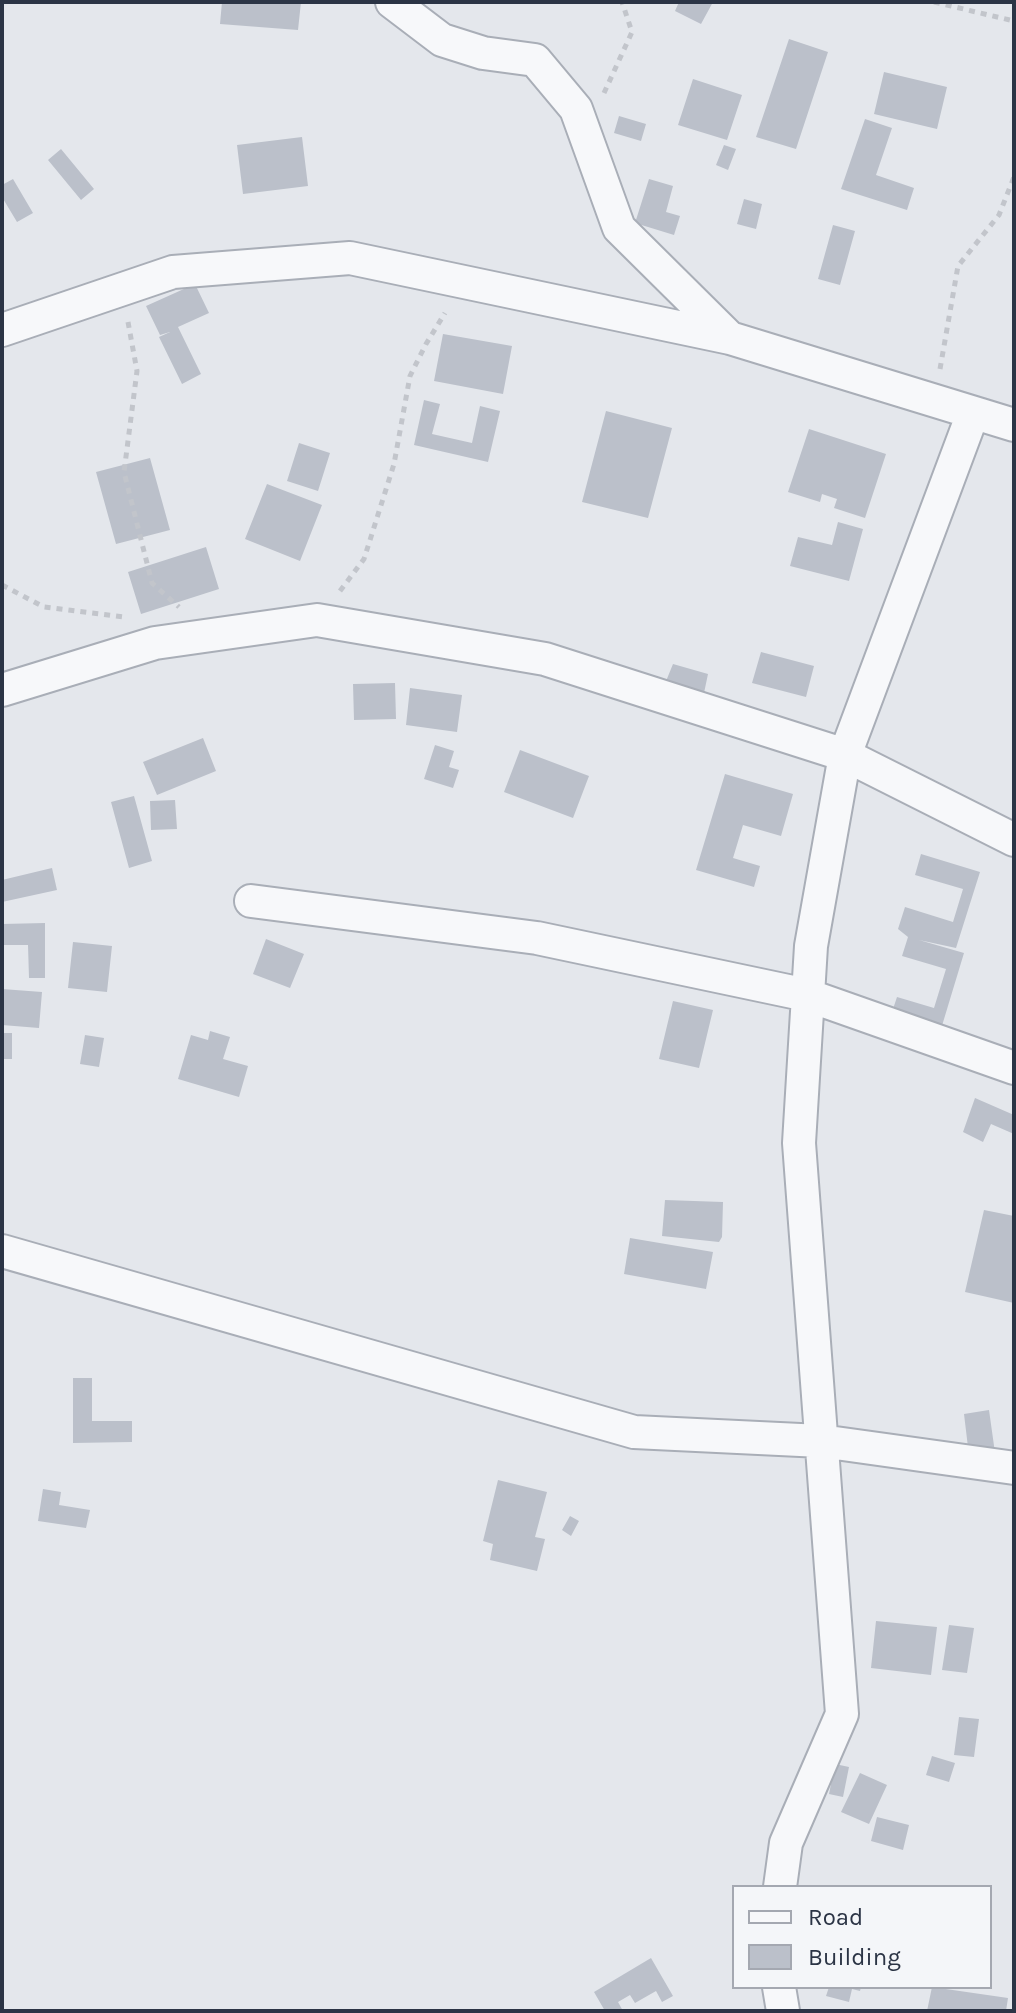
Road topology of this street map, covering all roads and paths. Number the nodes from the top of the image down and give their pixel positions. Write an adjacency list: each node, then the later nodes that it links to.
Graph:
1 (392, 2): 8 (street)
2 (934, 2): 3 (path)
3 (1014, 21)
4 (1014, 177): 9 (path)
5 (464, 282): 6 (street); 8 (street); 15 (path)
6 (122, 290): 7 (street); 13 (path)
7 (2, 330)
8 (730, 338): 9 (street)
9 (931, 400): 10 (street)
10 (973, 413): 11 (street); 17 (street)
11 (1014, 425)
12 (2, 585): 14 (path)
13 (185, 613)
14 (136, 618)
15 (317, 620): 16 (street); 17 (street)
16 (2, 690)
17 (845, 755): 18 (street); 20 (street)
18 (1014, 840)
19 (251, 901): 20 (street)
20 (807, 995): 21 (street); 23 (street)
21 (1014, 1068)
22 (2, 1251): 23 (street)
23 (821, 1441): 24 (street); 25 (street)
24 (1014, 1468)
25 (780, 1885)
26 (779, 1989): 27 (street)
27 (783, 2011)

